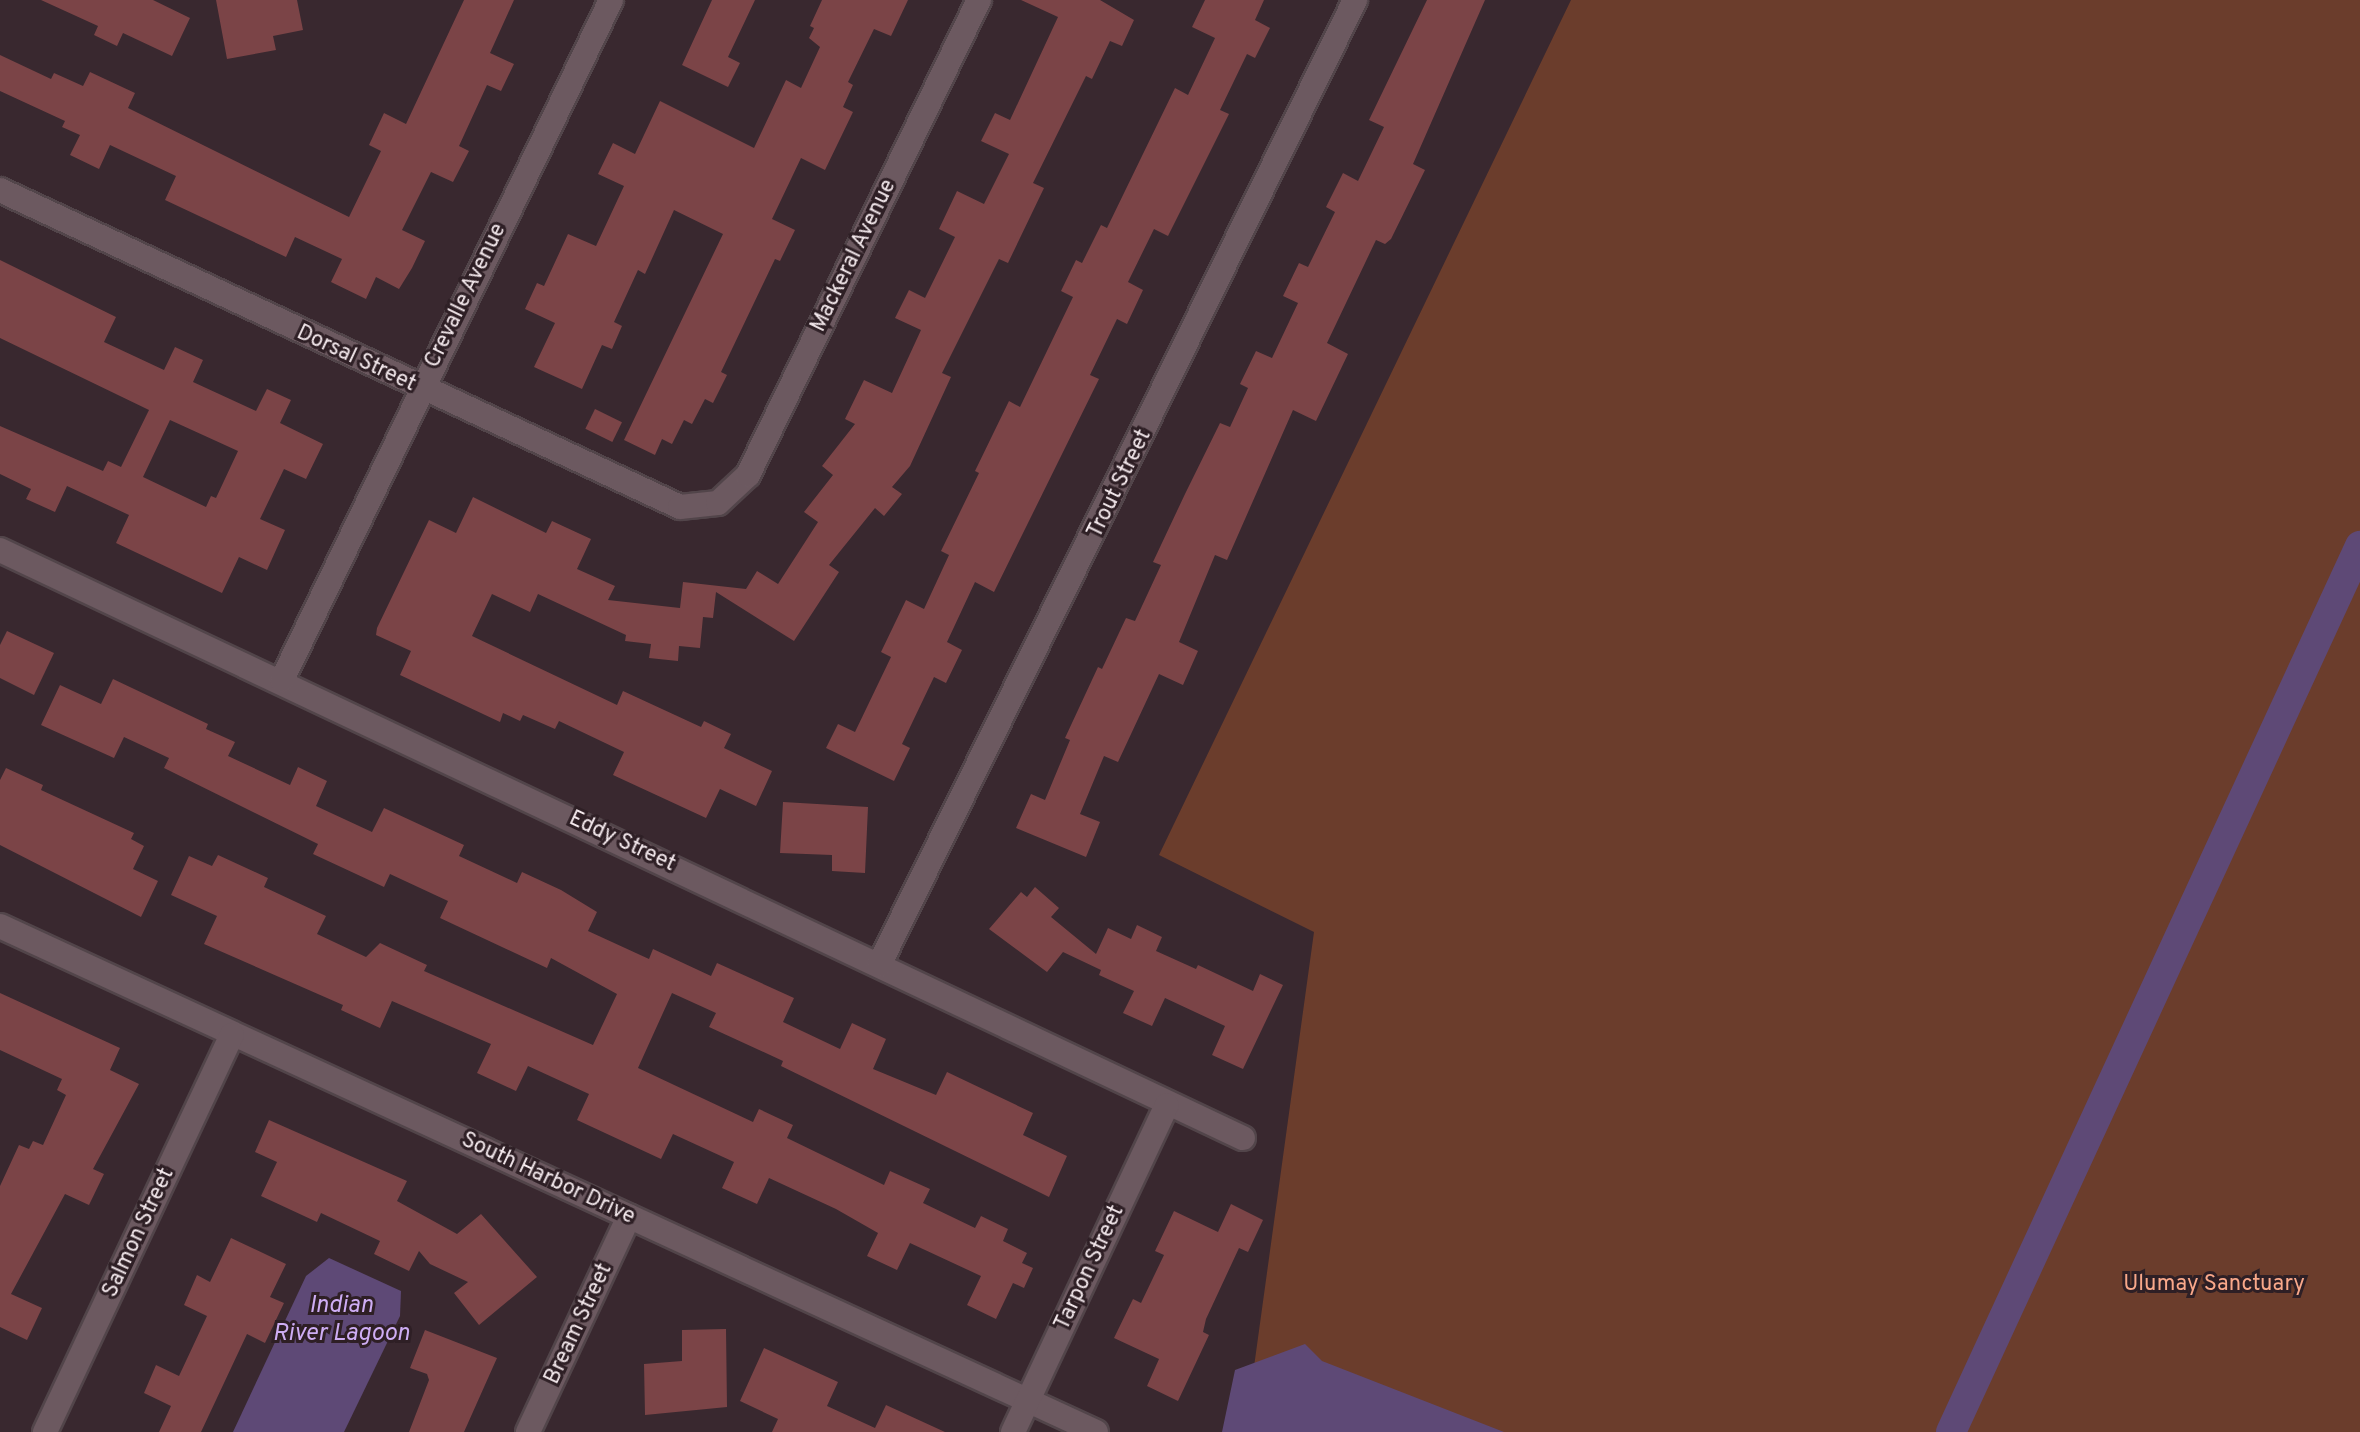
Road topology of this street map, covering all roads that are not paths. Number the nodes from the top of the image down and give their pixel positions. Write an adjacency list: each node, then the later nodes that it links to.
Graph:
1 (611, 0): 5 (street, Crevalle Avenue)
2 (979, 0): 6 (street, Mackeral Avenue)
3 (1355, 0): 10 (street, Trout Street)
4 (0, 190): 5 (street, Dorsal Street)
5 (420, 389): 6 (street, Dorsal Street); 8 (street, Crevalle Avenue)
6 (718, 503)
7 (0, 550): 8 (street, Eddy Street)
8 (282, 680): 10 (street, Eddy Street)
9 (0, 926): 11 (street, South Harbor Drive)
10 (879, 965): 12 (street, Eddy Street)
11 (232, 1035): 14 (street, South Harbor Drive); 16 (street, Salmon Street)
12 (1167, 1105): 13 (street, Eddy Street); 15 (street, Tarpon Street)
13 (1243, 1138)
14 (629, 1216): 15 (street, South Harbor Drive); 17 (street, Bream Street)
15 (1029, 1399): 18 (street, Tarpon Street); 19 (street, South Harbor Drive)
16 (45, 1432)
17 (528, 1432)
18 (1013, 1432)
19 (1096, 1432)

